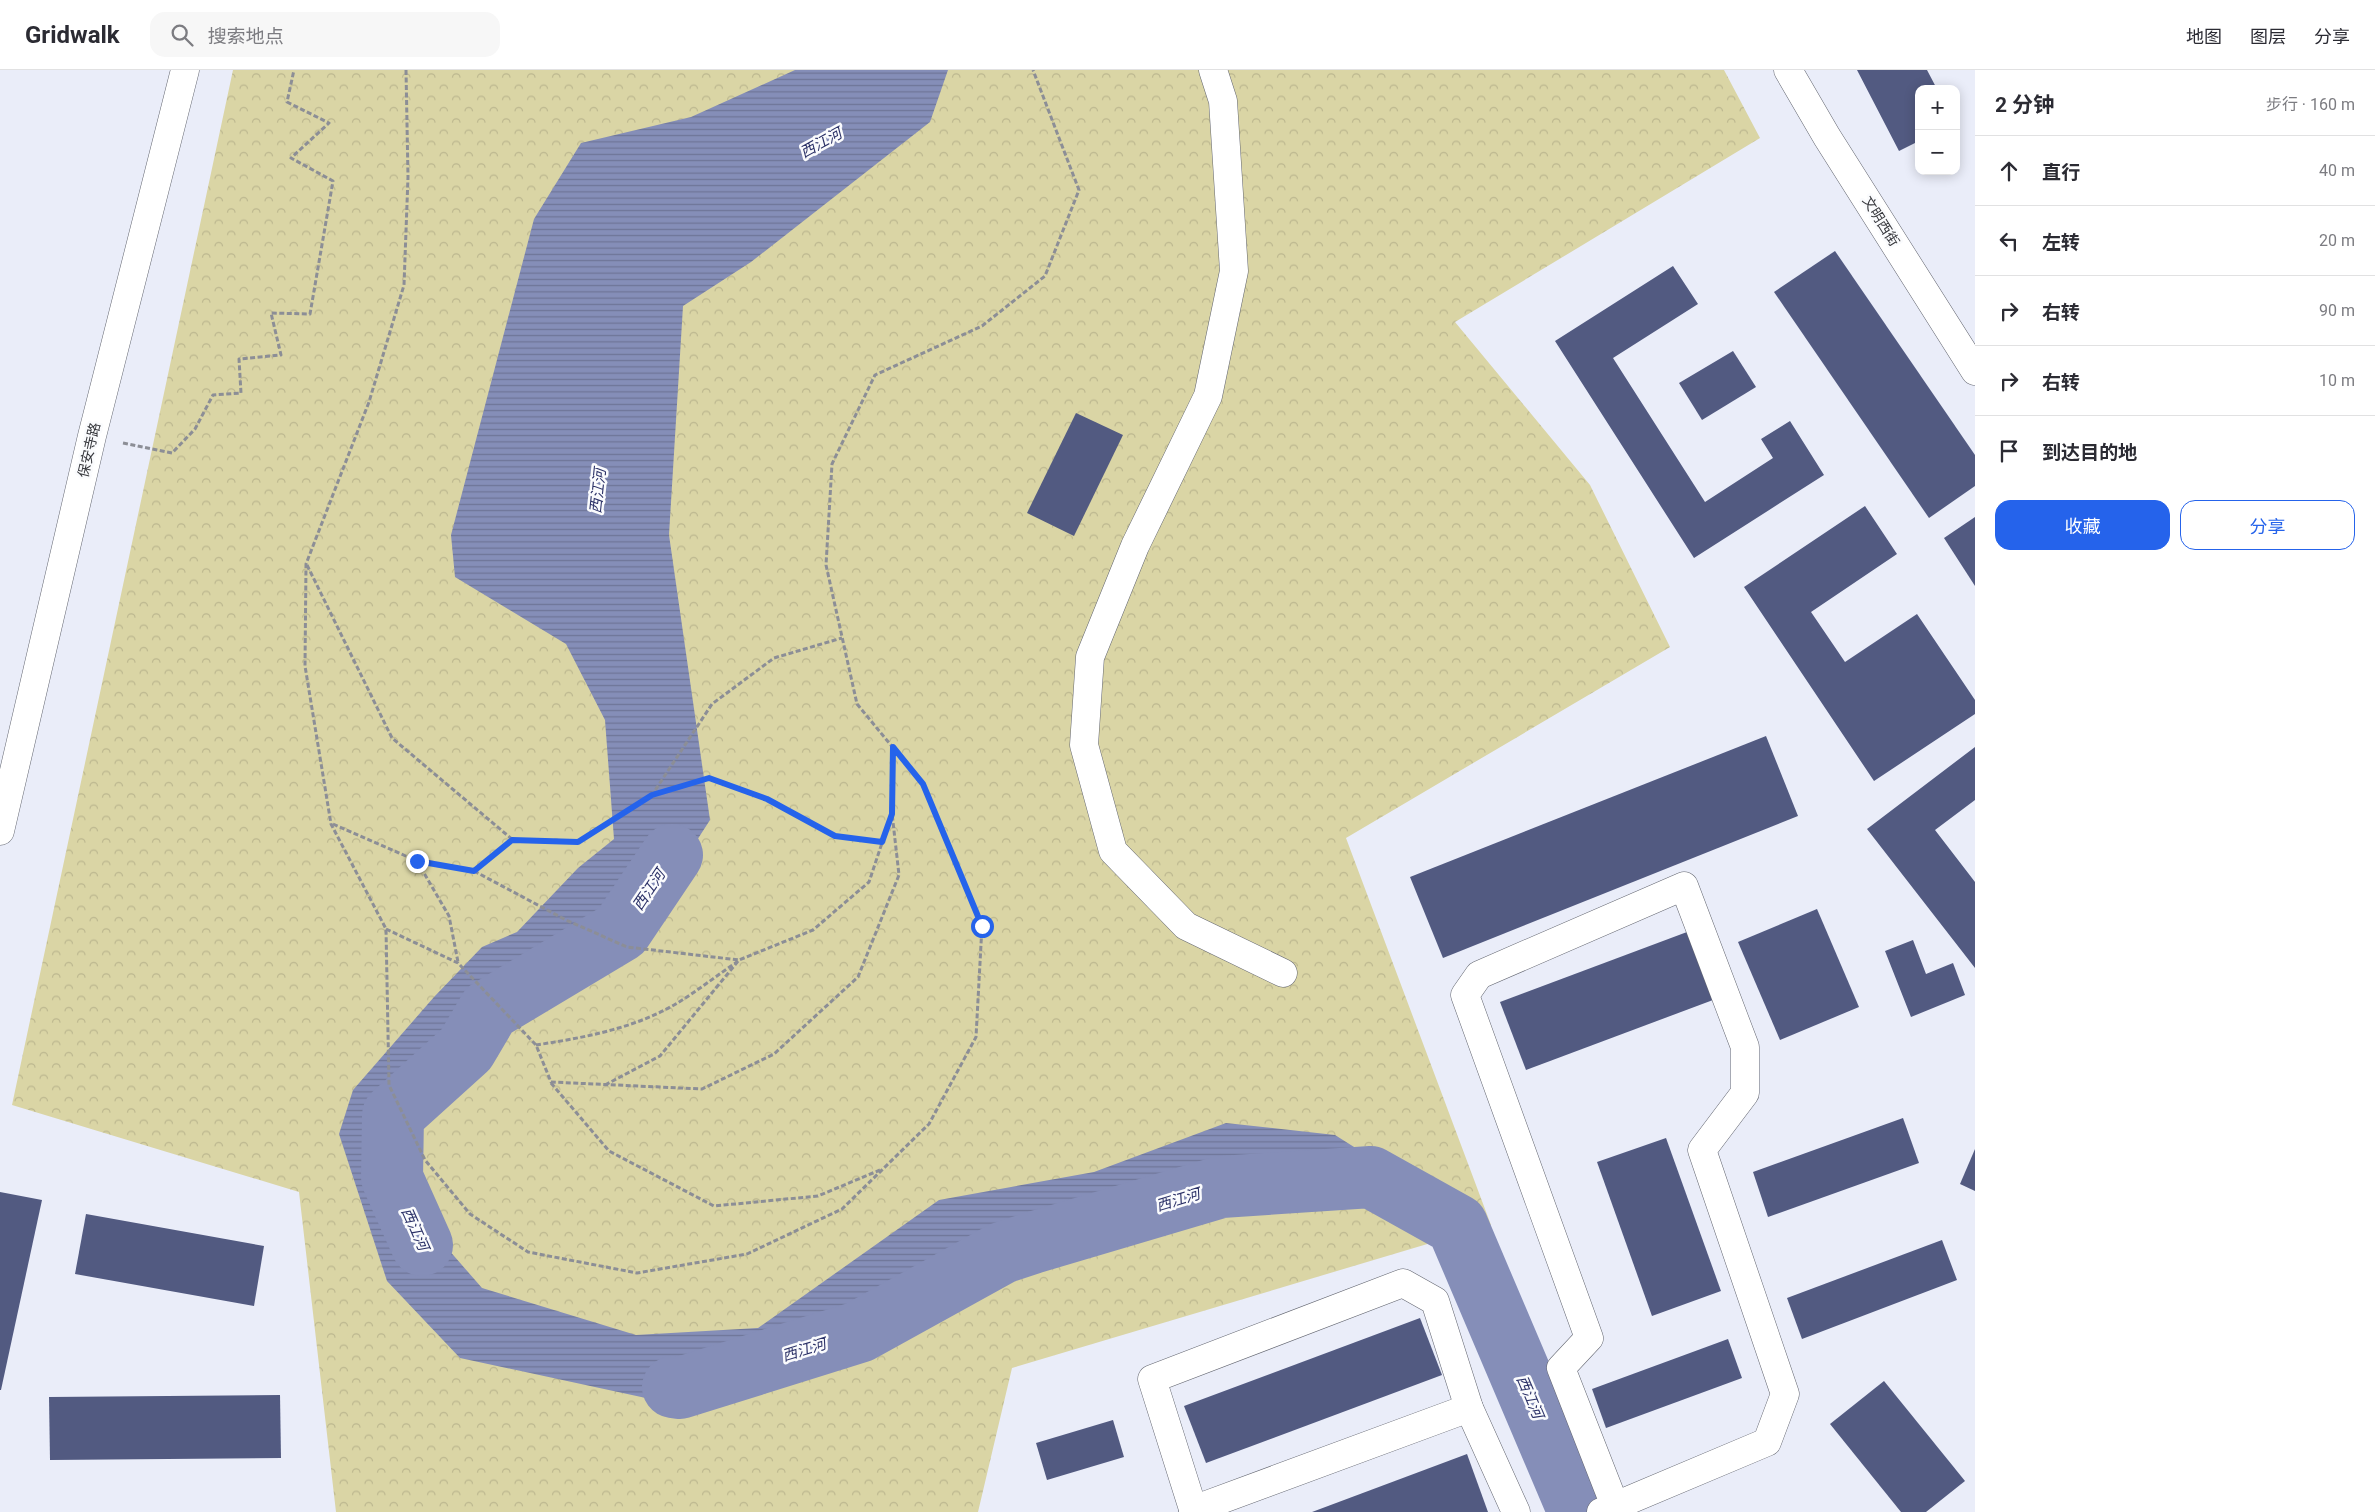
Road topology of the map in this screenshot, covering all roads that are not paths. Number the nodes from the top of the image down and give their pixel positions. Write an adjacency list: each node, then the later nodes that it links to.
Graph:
1 (185, 70): 5 (street, 保安寺路)
2 (1213, 70): 6 (street)
3 (1788, 70): 4 (street, 文明西街)
4 (1975, 370)
5 (0, 831)
6 (1283, 972)
7 (1468, 1408): 9 (street); 9 (street); 10 (street)
8 (1607, 1510): 8 (street)
9 (1193, 1511)
10 (1516, 1512)

